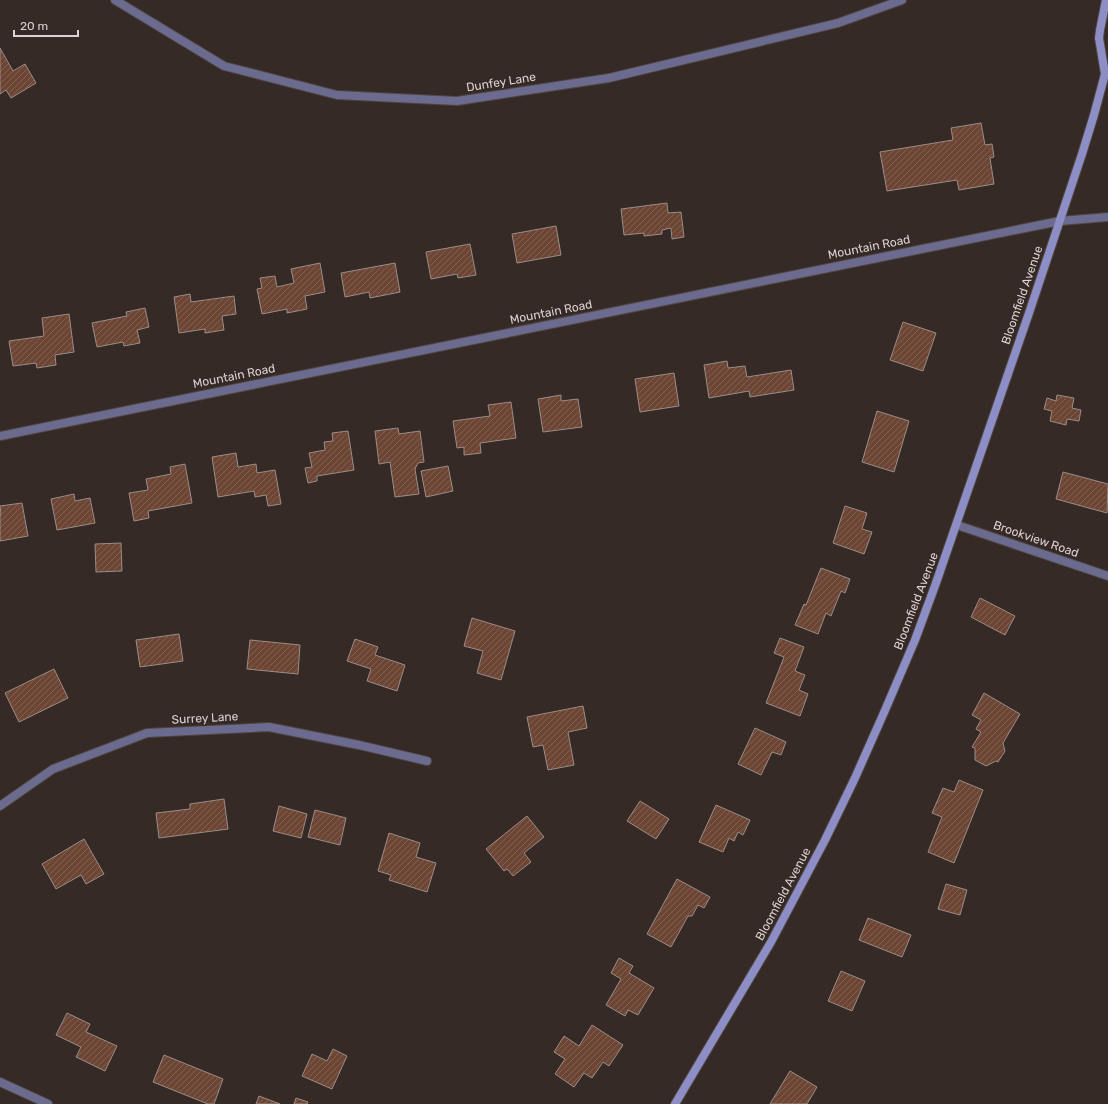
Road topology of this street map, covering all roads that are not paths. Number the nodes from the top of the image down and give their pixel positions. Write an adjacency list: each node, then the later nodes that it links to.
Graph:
1 (115, 0): 2 (street, Dunfey Lane)
2 (902, 0)
3 (1106, 0): 4 (main road, Bloomfield Avenue)
4 (1107, 73): 6 (main road, Bloomfield Avenue)
5 (1108, 217): 6 (street, Mountain Road)
6 (1060, 221): 7 (street, Mountain Road); 8 (main road, Bloomfield Avenue)
7 (0, 436)
8 (957, 525): 9 (street, Brookview Road); 14 (main road, Bloomfield Avenue)
9 (1108, 576)
10 (427, 761): 11 (street, Surrey Lane)
11 (0, 806)
12 (0, 1082): 13 (street)
13 (48, 1104)
14 (675, 1104)

